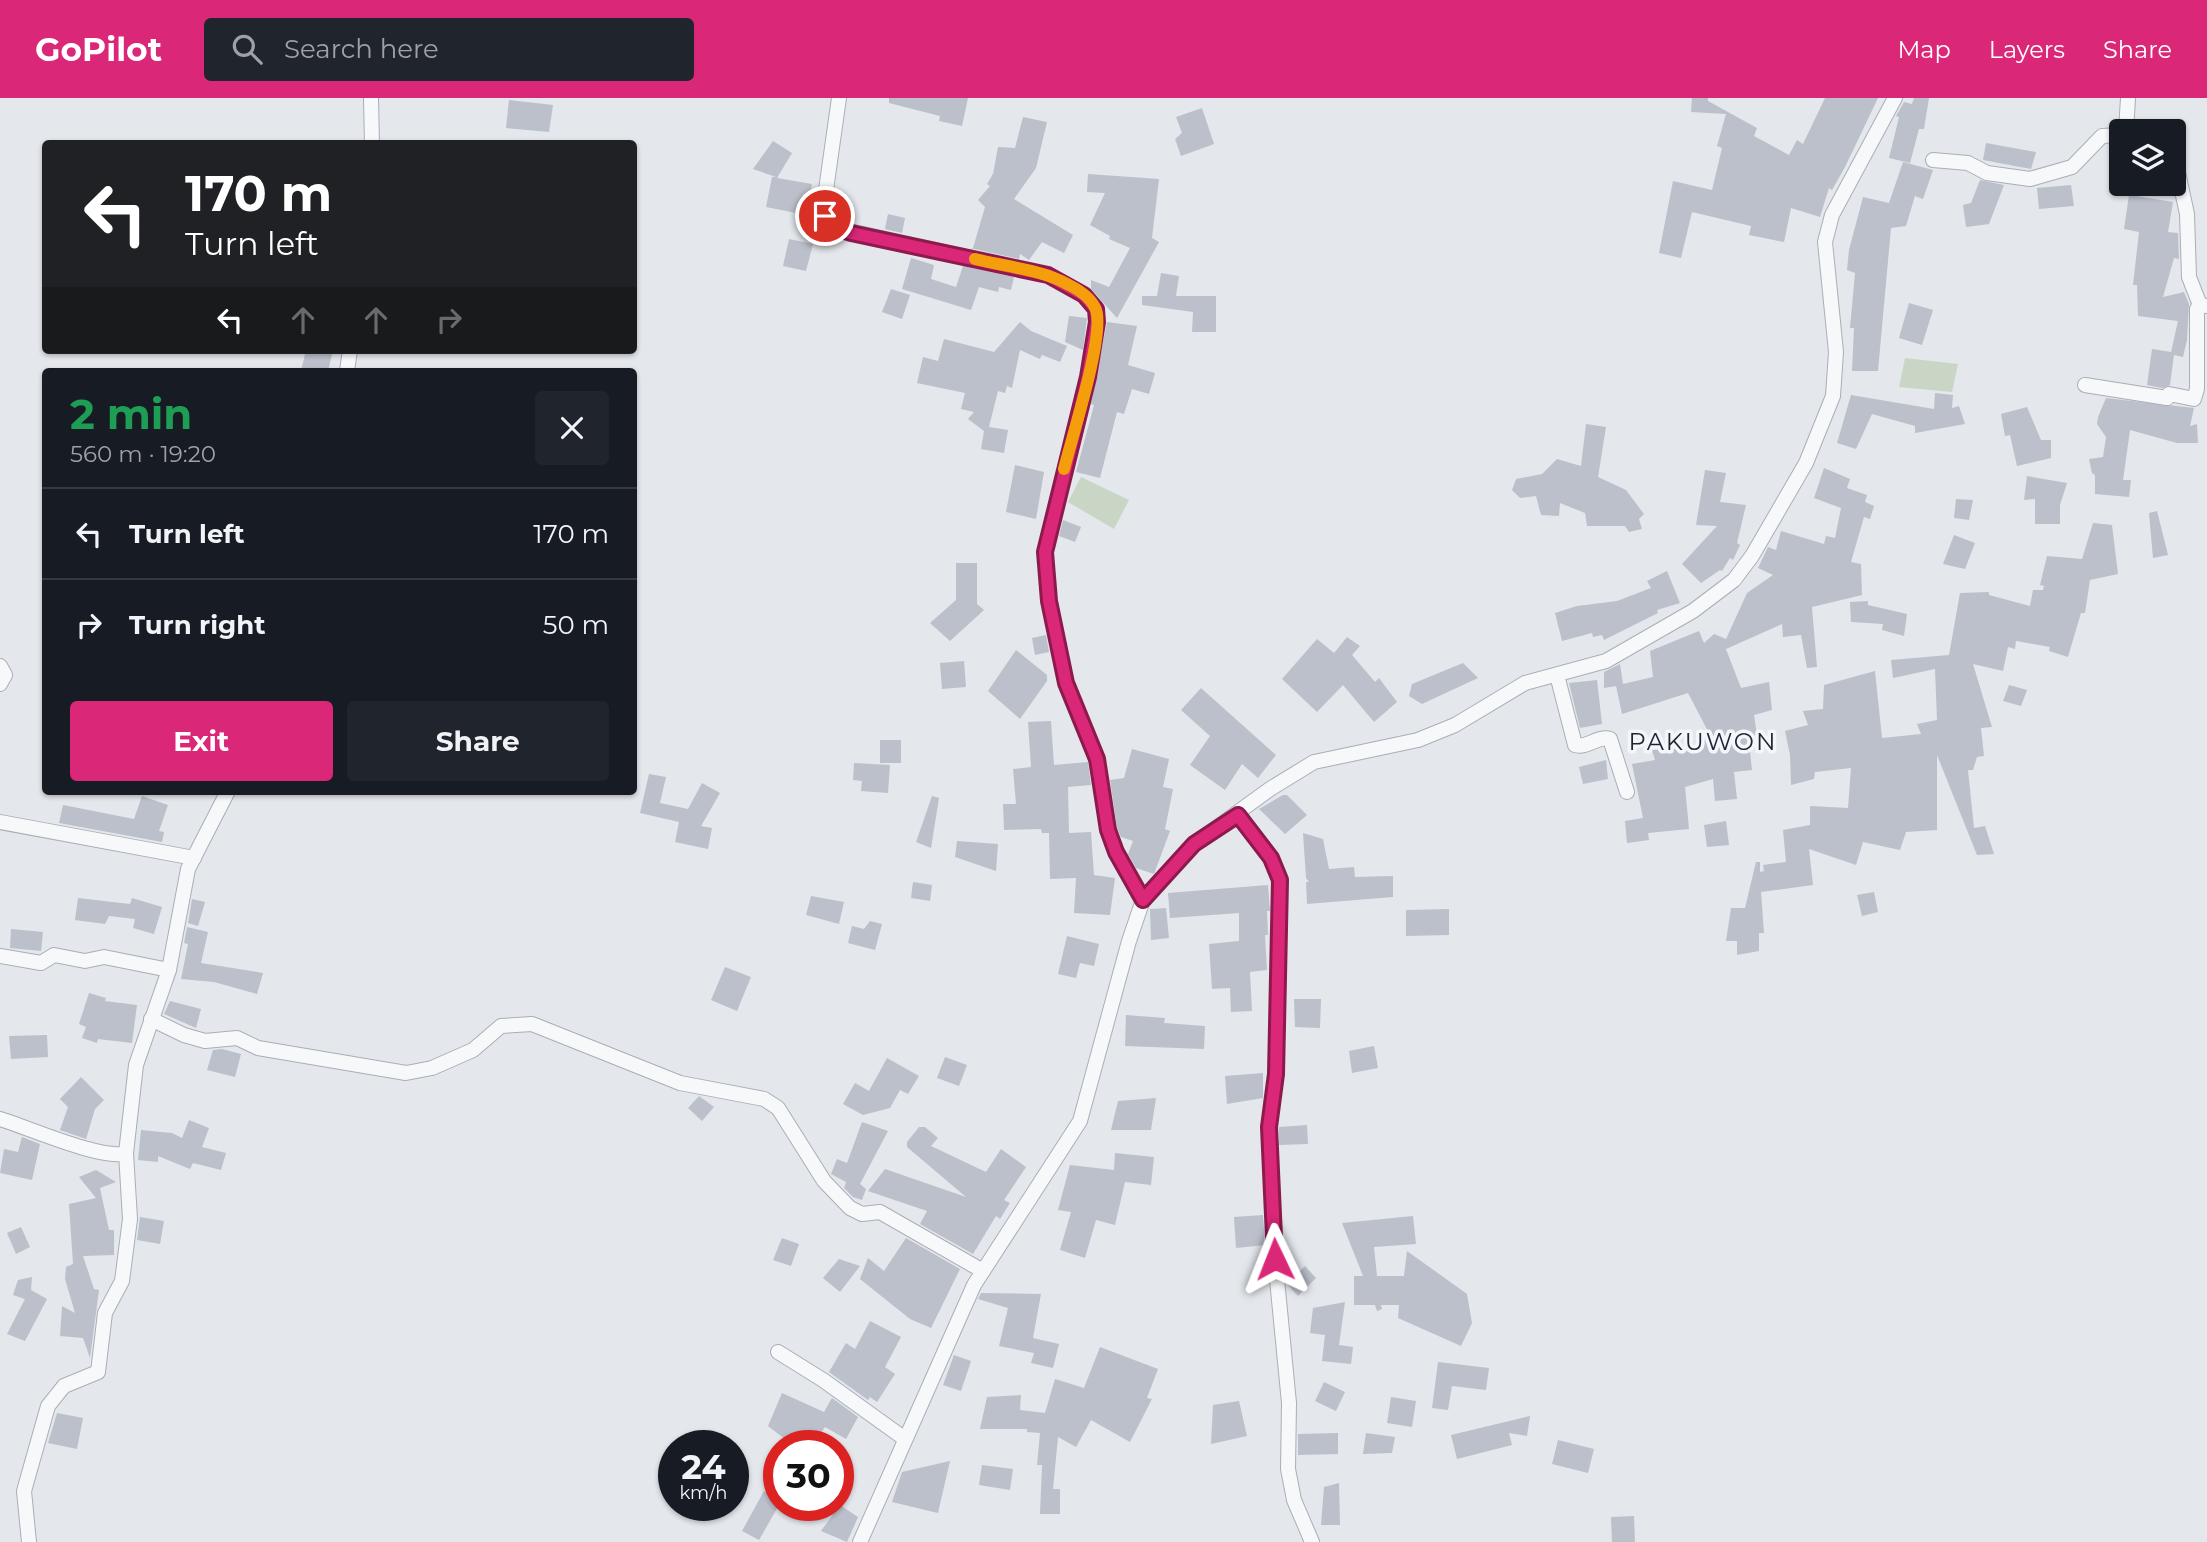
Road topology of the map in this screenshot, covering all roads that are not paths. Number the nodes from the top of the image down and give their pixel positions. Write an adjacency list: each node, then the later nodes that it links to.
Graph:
1 (371, 98): 7 (street)
2 (839, 98): 20 (street)
3 (1895, 98): 13 (street)
4 (2128, 98): 5 (street)
5 (2127, 119)
6 (2109, 136): 8 (street)
7 (372, 140)
8 (1933, 160)
9 (2183, 196): 10 (street)
10 (2204, 305): 11 (street)
11 (2085, 385)
12 (0, 666): 14 (street)
13 (1557, 674): 15 (street); 17 (street)
14 (0, 684)
15 (1627, 792)
16 (226, 795): 19 (street)
17 (1238, 815): 20 (street); 31 (street)
18 (0, 822): 19 (street)
19 (194, 858): 22 (street)
20 (1143, 900): 26 (street)
21 (0, 956): 22 (street)
22 (169, 971): 23 (street)
23 (151, 1018): 25 (street); 26 (street)
24 (0, 1119): 25 (street)
25 (126, 1153): 29 (street)
26 (983, 1272): 28 (street)
27 (778, 1352): 28 (street)
28 (905, 1439): 30 (street)
29 (29, 1542)
30 (860, 1542)
31 (1312, 1542)

